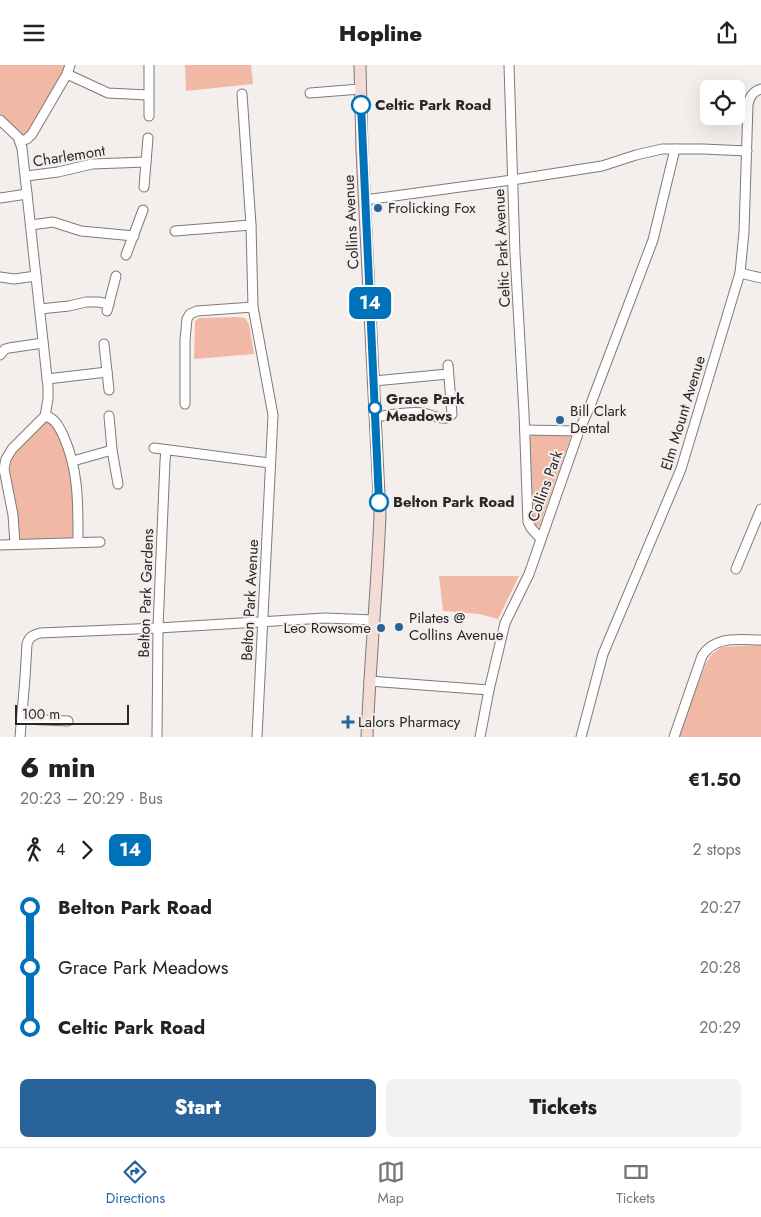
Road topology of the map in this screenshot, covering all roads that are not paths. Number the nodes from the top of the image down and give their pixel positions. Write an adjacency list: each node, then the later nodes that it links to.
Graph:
1 (70, 65): 5 (street, Charlemont)
2 (149, 65): 10 (street)
3 (360, 65): 6 (main road, Collins Avenue)
4 (508, 65): 19 (street, Celtic Park Avenue)
5 (67, 74): 10 (street); 14 (street, Charlemont)
6 (360, 89): 8 (street); 23 (main road, Collins Avenue)
7 (761, 89): 16 (street, Elm Mount Avenue)
8 (310, 93)
9 (242, 94): 26 (street)
10 (148, 95): 11 (street)
11 (149, 116)
12 (0, 121): 14 (street, Charlemont)
13 (148, 138): 17 (street)
14 (20, 141): 18 (street, Charlemont)
15 (675, 149): 16 (street); 19 (street); 49 (street, Collins Park)
16 (747, 151): 30 (street, Elm Mount Avenue)
17 (146, 162): 18 (street, Charlemont); 20 (street)
18 (26, 177): 21 (street, Charlemont)
19 (512, 180): 23 (street); 48 (street, Celtic Park Avenue)
20 (144, 187)
21 (27, 194): 22 (street); 25 (street, Charlemont)
22 (0, 198)
23 (365, 200): 42 (main road, Collins Avenue)
24 (143, 210): 28 (street)
25 (31, 225): 28 (street); 31 (street, Charlemont)
26 (251, 225): 27 (street); 35 (street)
27 (176, 231)
28 (134, 236): 29 (street)
29 (126, 255)
30 (740, 273): 34 (street); 77 (street, Elm Mount Avenue)
31 (36, 276): 33 (street); 36 (street, Charlemont)
32 (116, 276): 36 (street)
33 (0, 277)
34 (761, 278)
35 (253, 307): 44 (street); 54 (street)
36 (40, 309): 37 (street, Charlemont)
37 (43, 343): 39 (street); 41 (street, Charlemont)
38 (104, 344): 40 (street)
39 (0, 355)
40 (107, 372): 41 (street); 43 (street)
41 (47, 379): 45 (street, Charlemont)
42 (374, 381): 47 (main road, Collins Avenue); 47 (street)
43 (109, 390)
44 (185, 404)
45 (45, 416): 53 (street); 55 (street)
46 (109, 417): 51 (street)
47 (376, 417): 64 (main road, Collins Avenue)
48 (525, 430): 49 (street); 58 (street, Celtic Park Avenue)
49 (579, 431): 58 (street, Collins Park)
50 (154, 448): 52 (street)
51 (112, 450): 53 (street); 56 (street)
52 (166, 450): 54 (street); 66 (street, Belton Park Gardens)
53 (73, 461): 59 (street)
54 (270, 463): 65 (street, Belton Park Avenue)
55 (2, 468): 61 (street)
56 (118, 484)
57 (761, 509): 63 (street)
58 (540, 538): 69 (street, Collins Park)
59 (78, 542): 60 (street); 61 (street)
60 (100, 542)
61 (14, 544): 62 (street)
62 (0, 545)
63 (736, 569)
64 (374, 620): 65 (street); 68 (main road, Collins Avenue)
65 (263, 622): 66 (street); 74 (street, Belton Park Avenue)
66 (158, 628): 70 (street); 73 (street, Belton Park Gardens)
67 (761, 640): 78 (street)
68 (369, 681): 69 (street); 75 (main road, Collins Avenue)
69 (489, 690): 76 (street, Collins Park)
70 (22, 719): 71 (street); 72 (street)
71 (68, 721)
72 (20, 737)
73 (157, 737)
74 (257, 737)
75 (367, 737)
76 (480, 737)
77 (581, 737)
78 (674, 737)

